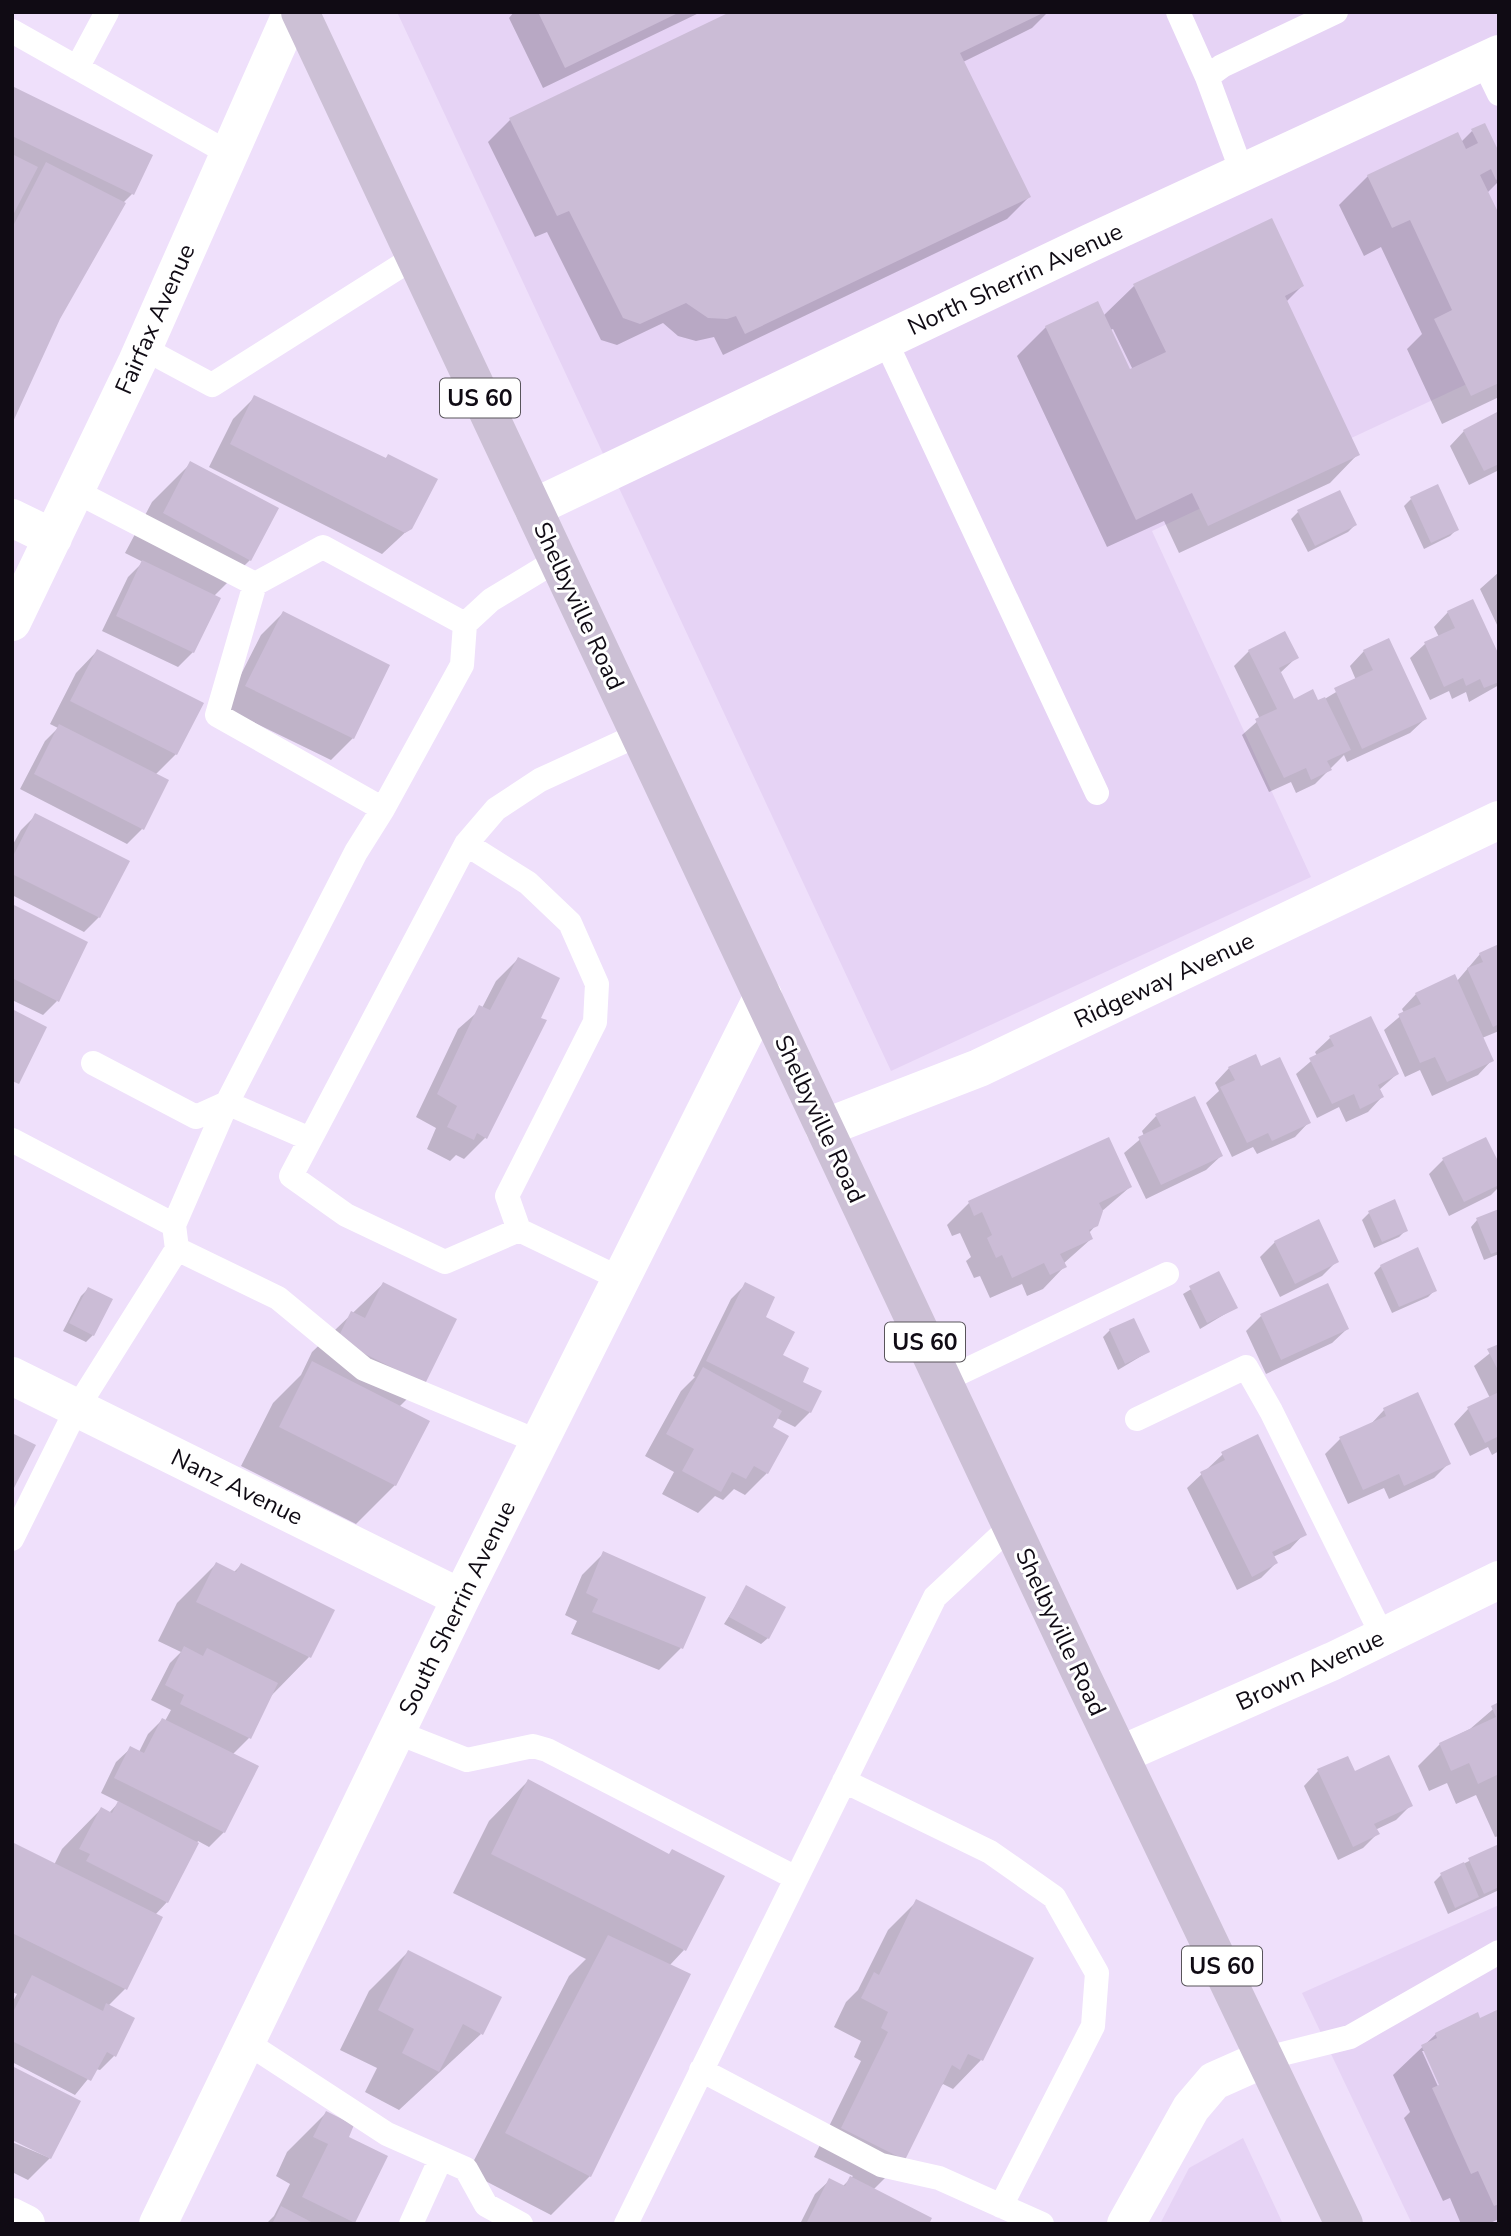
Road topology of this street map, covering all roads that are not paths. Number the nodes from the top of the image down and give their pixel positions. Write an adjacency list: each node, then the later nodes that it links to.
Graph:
1 (107, 12): 7 (lane)
2 (292, 12): 10 (street, Fairfax Avenue)
3 (300, 12): 12 (main road, Shelbyville Road / US 60)
4 (1178, 12): 9 (lane)
5 (1336, 12): 9 (lane)
6 (12, 31): 7 (lane)
7 (77, 68): 10 (lane)
8 (1493, 70): 11 (street, North Sherrin Avenue)
9 (1206, 76): 11 (lane)
10 (230, 153): 14 (street, Fairfax Avenue)
11 (1242, 173): 13 (street, North Sherrin Avenue)
12 (413, 258): 14 (lane); 16 (main road, Shelbyville Road / US 60)
13 (885, 340): 16 (street, North Sherrin Avenue); 24 (lane)
14 (143, 348): 15 (street, Fairfax Avenue)
15 (75, 491): 18 (street, Fairfax Avenue); 20 (lane)
16 (533, 508): 19 (main road, Shelbyville Road / US 60)
17 (12, 518): 18 (street)
18 (53, 538): 21 (street, Fairfax Avenue)
19 (557, 560): 22 (lane); 23 (main road, Shelbyville Road / US 60)
20 (255, 584): 22 (lane); 25 (lane)
21 (12, 622)
22 (465, 624): 25 (lane)
23 (640, 734): 27 (lane); 28 (main road, Shelbyville Road / US 60)
24 (1097, 793)
25 (383, 809): 30 (lane)
26 (1499, 820): 31 (street, Ridgeway Avenue)
27 (466, 844): 32 (lane); 34 (lane)
28 (763, 996): 31 (main road, Shelbyville Road / US 60); 37 (street, South Sherrin Avenue)
29 (93, 1063): 30 (lane)
30 (228, 1103): 32 (lane); 35 (lane)
31 (824, 1128): 39 (main road, Shelbyville Road / US 60)
32 (310, 1139): 34 (lane)
33 (12, 1140): 35 (lane)
34 (519, 1230): 37 (lane)
35 (176, 1237): 40 (lane); 42 (lane)
36 (1167, 1274): 39 (lane)
37 (621, 1279): 42 (street, South Sherrin Avenue)
38 (12, 1376): 40 (street, Nanz Avenue)
39 (943, 1381): 43 (main road, Shelbyville Road / US 60)
40 (77, 1408): 44 (lane); 46 (street, Nanz Avenue)
41 (1137, 1419): 47 (lane)
42 (539, 1442): 46 (street, South Sherrin Avenue)
43 (1011, 1526): 49 (main road, Shelbyville Road / US 60); 50 (lane)
44 (12, 1539)
45 (1499, 1580): 47 (street, Brown Avenue)
46 (461, 1598): 48 (street, South Sherrin Avenue)
47 (1383, 1637): 49 (street, Brown Avenue)
48 (396, 1732): 51 (lane); 53 (street, South Sherrin Avenue)
49 (1120, 1755): 54 (main road, Shelbyville Road / US 60)
50 (844, 1782): 51 (lane); 57 (lane)
51 (796, 1878): 55 (lane)
52 (1499, 1952): 54 (lane)
53 (246, 2042): 56 (lane); 60 (street, South Sherrin Avenue)
54 (1266, 2058): 65 (street); 66 (main road, Shelbyville Road / US 60)
55 (701, 2070): 57 (lane); 63 (lane)
56 (441, 2158): 61 (lane); 62 (lane)
57 (1002, 2206): 64 (lane)
58 (12, 2217): 59 (street)
59 (26, 2224)
60 (158, 2224)
61 (411, 2224)
62 (521, 2224)
63 (626, 2224)
64 (1042, 2224)
65 (1126, 2224)
66 (1344, 2224)

